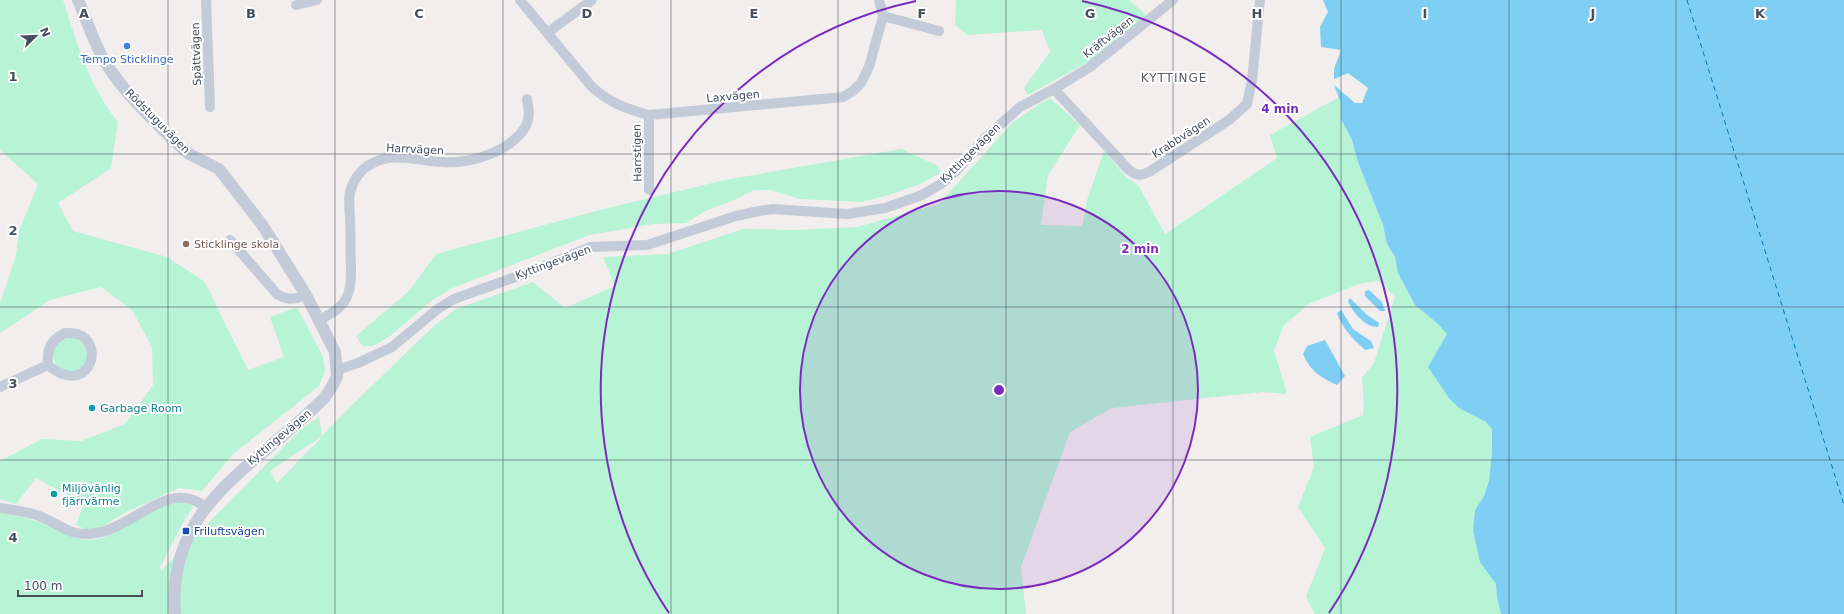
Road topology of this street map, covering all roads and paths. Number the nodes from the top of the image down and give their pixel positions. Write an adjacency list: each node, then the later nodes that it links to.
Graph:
1 (78, 0): 19 (street, Rödstuguvägen)
2 (206, 0): 15 (street, Spättvägen)
3 (317, 0): 9 (street)
4 (520, 0): 12 (street, Laxvägen)
5 (592, 0): 12 (street)
6 (879, 0): 10 (street, Laxvägen)
7 (1174, 0): 13 (street, Kräftvägen)
8 (1260, 0): 13 (street, Krabbvägen)
9 (296, 5)
10 (883, 16): 11 (street); 16 (street, Laxvägen)
11 (939, 31)
12 (547, 33): 16 (street, Laxvägen)
13 (1054, 89): 22 (street, Kyttingevägen)
14 (527, 99): 20 (street, Harrvägen)
15 (210, 107)
16 (649, 115): 17 (street, Harrstigen)
17 (649, 190)
18 (230, 240): 19 (street)
19 (306, 295): 20 (street, Rödstuguvägen)
20 (320, 320): 22 (street, Rödstuguvägen)
21 (48, 365): 21 (street); 23 (street)
22 (337, 370): 25 (street, Kyttingevägen)
23 (0, 387)
24 (0, 508): 25 (street)
25 (206, 508): 26 (street, Kyttingevägen)
26 (175, 614)

